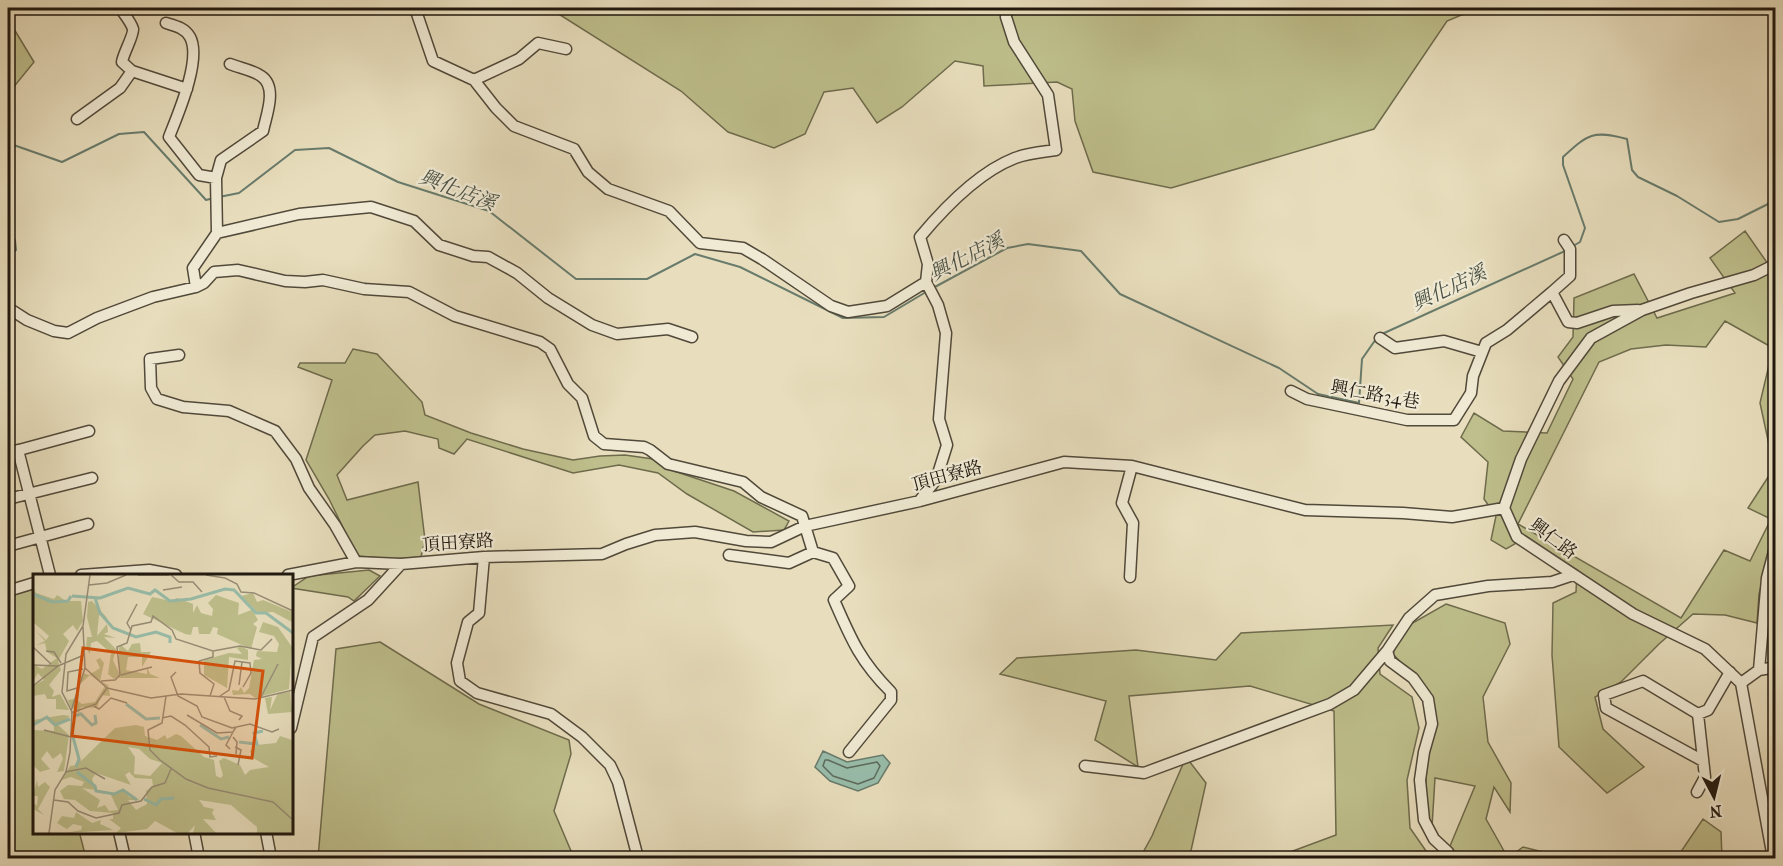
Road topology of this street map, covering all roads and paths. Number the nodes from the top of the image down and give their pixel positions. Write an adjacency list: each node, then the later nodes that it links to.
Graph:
1 (120, 8): 7 (street)
2 (415, 8): 8 (street)
3 (1006, 8): 15 (street)
4 (166, 23): 9 (street)
5 (566, 49): 8 (street)
6 (230, 64): 11 (street)
7 (132, 71): 9 (street); 10 (street)
8 (474, 81): 15 (street)
9 (187, 89): 11 (street)
10 (77, 119)
11 (216, 178): 12 (street)
12 (217, 233): 16 (street); 20 (street)
13 (1564, 240): 17 (street, 興仁路34巷)
14 (1776, 264): 19 (street)
15 (926, 282): 31 (street)
16 (196, 286): 18 (street); 34 (street)
17 (1552, 292): 19 (street); 22 (street, 興仁路34巷)
18 (8, 310)
19 (1642, 310): 32 (street)
20 (692, 337)
21 (1380, 338): 22 (street)
22 (1482, 352): 24 (street, 興仁路34巷)
23 (179, 355): 41 (street)
24 (1291, 391)
25 (89, 431): 26 (street)
26 (13, 451): 29 (street)
27 (1132, 466): 31 (street, 頂田寮路); 32 (street, 頂田寮路); 48 (street)
28 (92, 478): 29 (street)
29 (29, 494): 30 (street); 35 (street)
30 (8, 499)
31 (920, 501): 34 (street, 頂田寮路)
32 (1504, 508): 47 (street, 興仁路)
33 (88, 524): 35 (street)
34 (805, 526): 38 (street); 40 (street, 頂田寮路)
35 (40, 537): 37 (street); 43 (street)
36 (1776, 544): 53 (street)
37 (8, 546)
38 (813, 552): 39 (street); 58 (street)
39 (729, 555)
40 (484, 557): 42 (street, 頂田寮路); 69 (street)
41 (356, 562): 42 (street, 頂田寮路); 46 (street, 頂田寮路)
42 (401, 564): 57 (street, 頂田寮路)
43 (50, 574)
44 (95, 574): 45 (street)
45 (171, 574)
46 (292, 574)
47 (1573, 575): 51 (street); 54 (street, 興仁路)
48 (1130, 577)
49 (33, 583): 50 (street)
50 (8, 591)
51 (1387, 651): 60 (street); 70 (street)
52 (1776, 667): 53 (street)
53 (1759, 670): 55 (street)
54 (1730, 672): 55 (street, 興仁路); 56 (street)
55 (1741, 683): 62 (street)
56 (1698, 714): 59 (street); 59 (street)
57 (292, 715)
58 (849, 752)
59 (1703, 761): 61 (street)
60 (1085, 766)
61 (1697, 792)
62 (1770, 807): 71 (street)
63 (119, 833): 66 (street)
64 (194, 833): 67 (street)
65 (266, 833): 68 (street)
66 (125, 858)
67 (199, 858)
68 (271, 858)
69 (638, 858)
70 (1451, 858)
71 (1773, 858)

